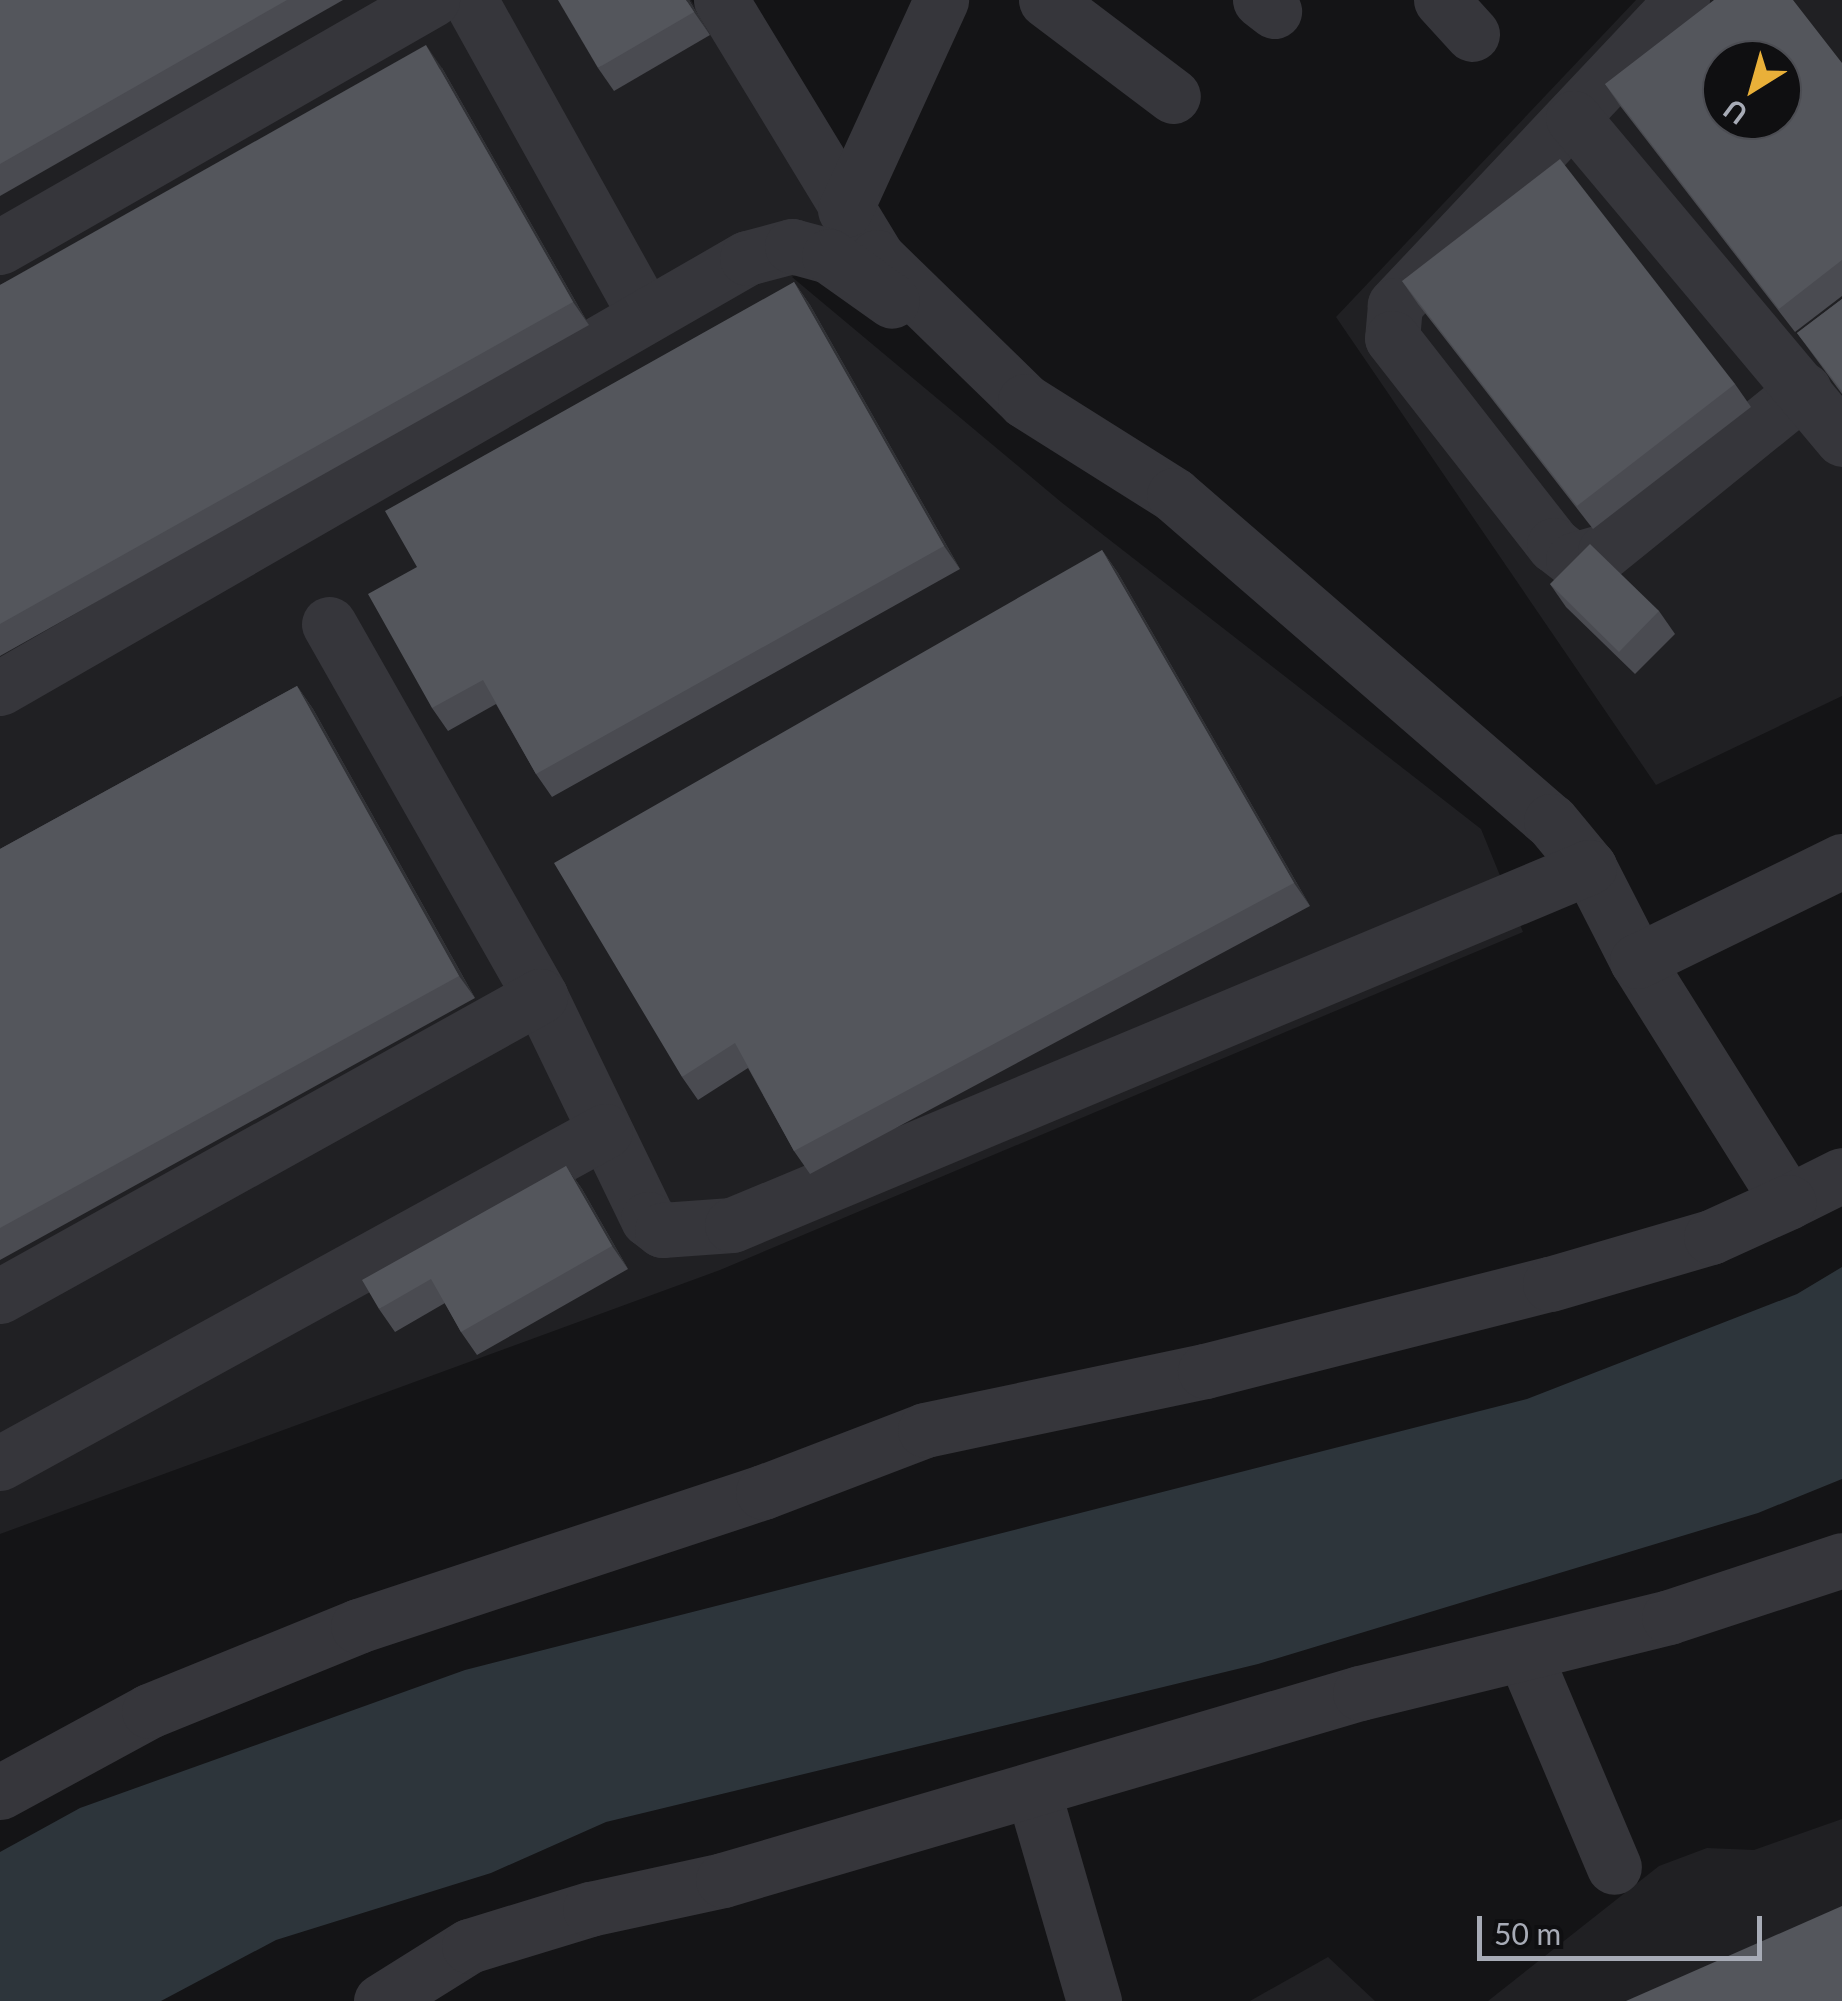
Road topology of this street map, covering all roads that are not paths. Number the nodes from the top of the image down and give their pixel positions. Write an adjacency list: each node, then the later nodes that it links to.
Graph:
1 (432, 0): 10 (street)
2 (470, 0): 11 (street)
3 (721, 0): 9 (street)
4 (941, 0): 9 (street)
5 (1046, 0): 7 (street)
6 (1682, 0): 8 (street)
7 (1172, 96)
8 (1573, 118): 12 (street); 12 (street)
9 (846, 210): 14 (street)
10 (0, 247)
11 (645, 314): 14 (street); 16 (street)
12 (1804, 390): 13 (street)
13 (1842, 439)
14 (1255, 565): 18 (street)
15 (329, 624): 20 (street)
16 (0, 688)
17 (1842, 862): 19 (street)
18 (1588, 867): 19 (street); 21 (street)
19 (1637, 961): 23 (street)
20 (540, 996): 21 (street); 24 (street)
21 (605, 1130): 25 (street)
22 (1842, 1175): 23 (street)
23 (1788, 1202): 28 (street)
24 (0, 1296)
25 (0, 1463)
26 (1842, 1560): 27 (street)
27 (1524, 1654): 29 (street); 30 (street)
28 (0, 1792)
29 (1032, 1792): 31 (street); 32 (street)
30 (1614, 1867)
31 (381, 2001)
32 (1094, 2001)

